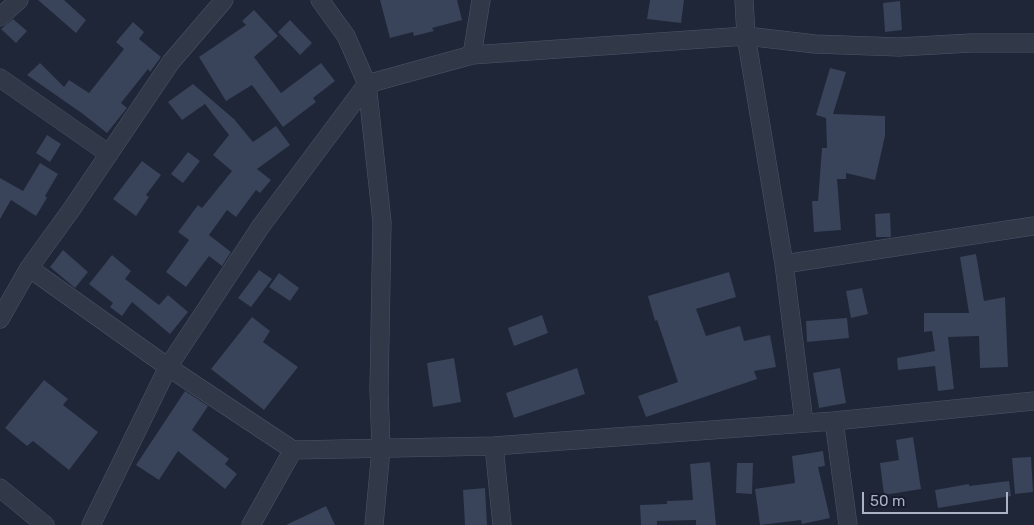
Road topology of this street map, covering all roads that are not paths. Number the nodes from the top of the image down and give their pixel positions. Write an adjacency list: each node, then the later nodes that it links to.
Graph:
1 (19, 0): 6 (street)
2 (224, 0): 12 (street)
3 (320, 0): 11 (street)
4 (482, 0): 9 (street)
5 (744, 0): 7 (street)
6 (0, 17)
7 (746, 36): 8 (street); 9 (street); 14 (street)
8 (1034, 43)
9 (472, 55): 11 (street)
10 (0, 78): 12 (street)
11 (366, 84): 17 (street); 22 (street)
12 (109, 154): 15 (street)
13 (1034, 226): 14 (street)
14 (784, 264): 20 (street)
15 (29, 268): 16 (street); 17 (street)
16 (0, 320)
17 (168, 367): 23 (street); 26 (street)
18 (1034, 401): 19 (street)
19 (834, 421): 20 (street); 30 (street)
20 (804, 422): 21 (street)
21 (494, 446): 22 (street); 29 (street)
22 (381, 449): 23 (street); 28 (street)
23 (293, 450): 27 (street)
24 (0, 488): 25 (street)
25 (45, 525)
26 (91, 525)
27 (251, 525)
28 (374, 525)
29 (502, 525)
30 (848, 525)

